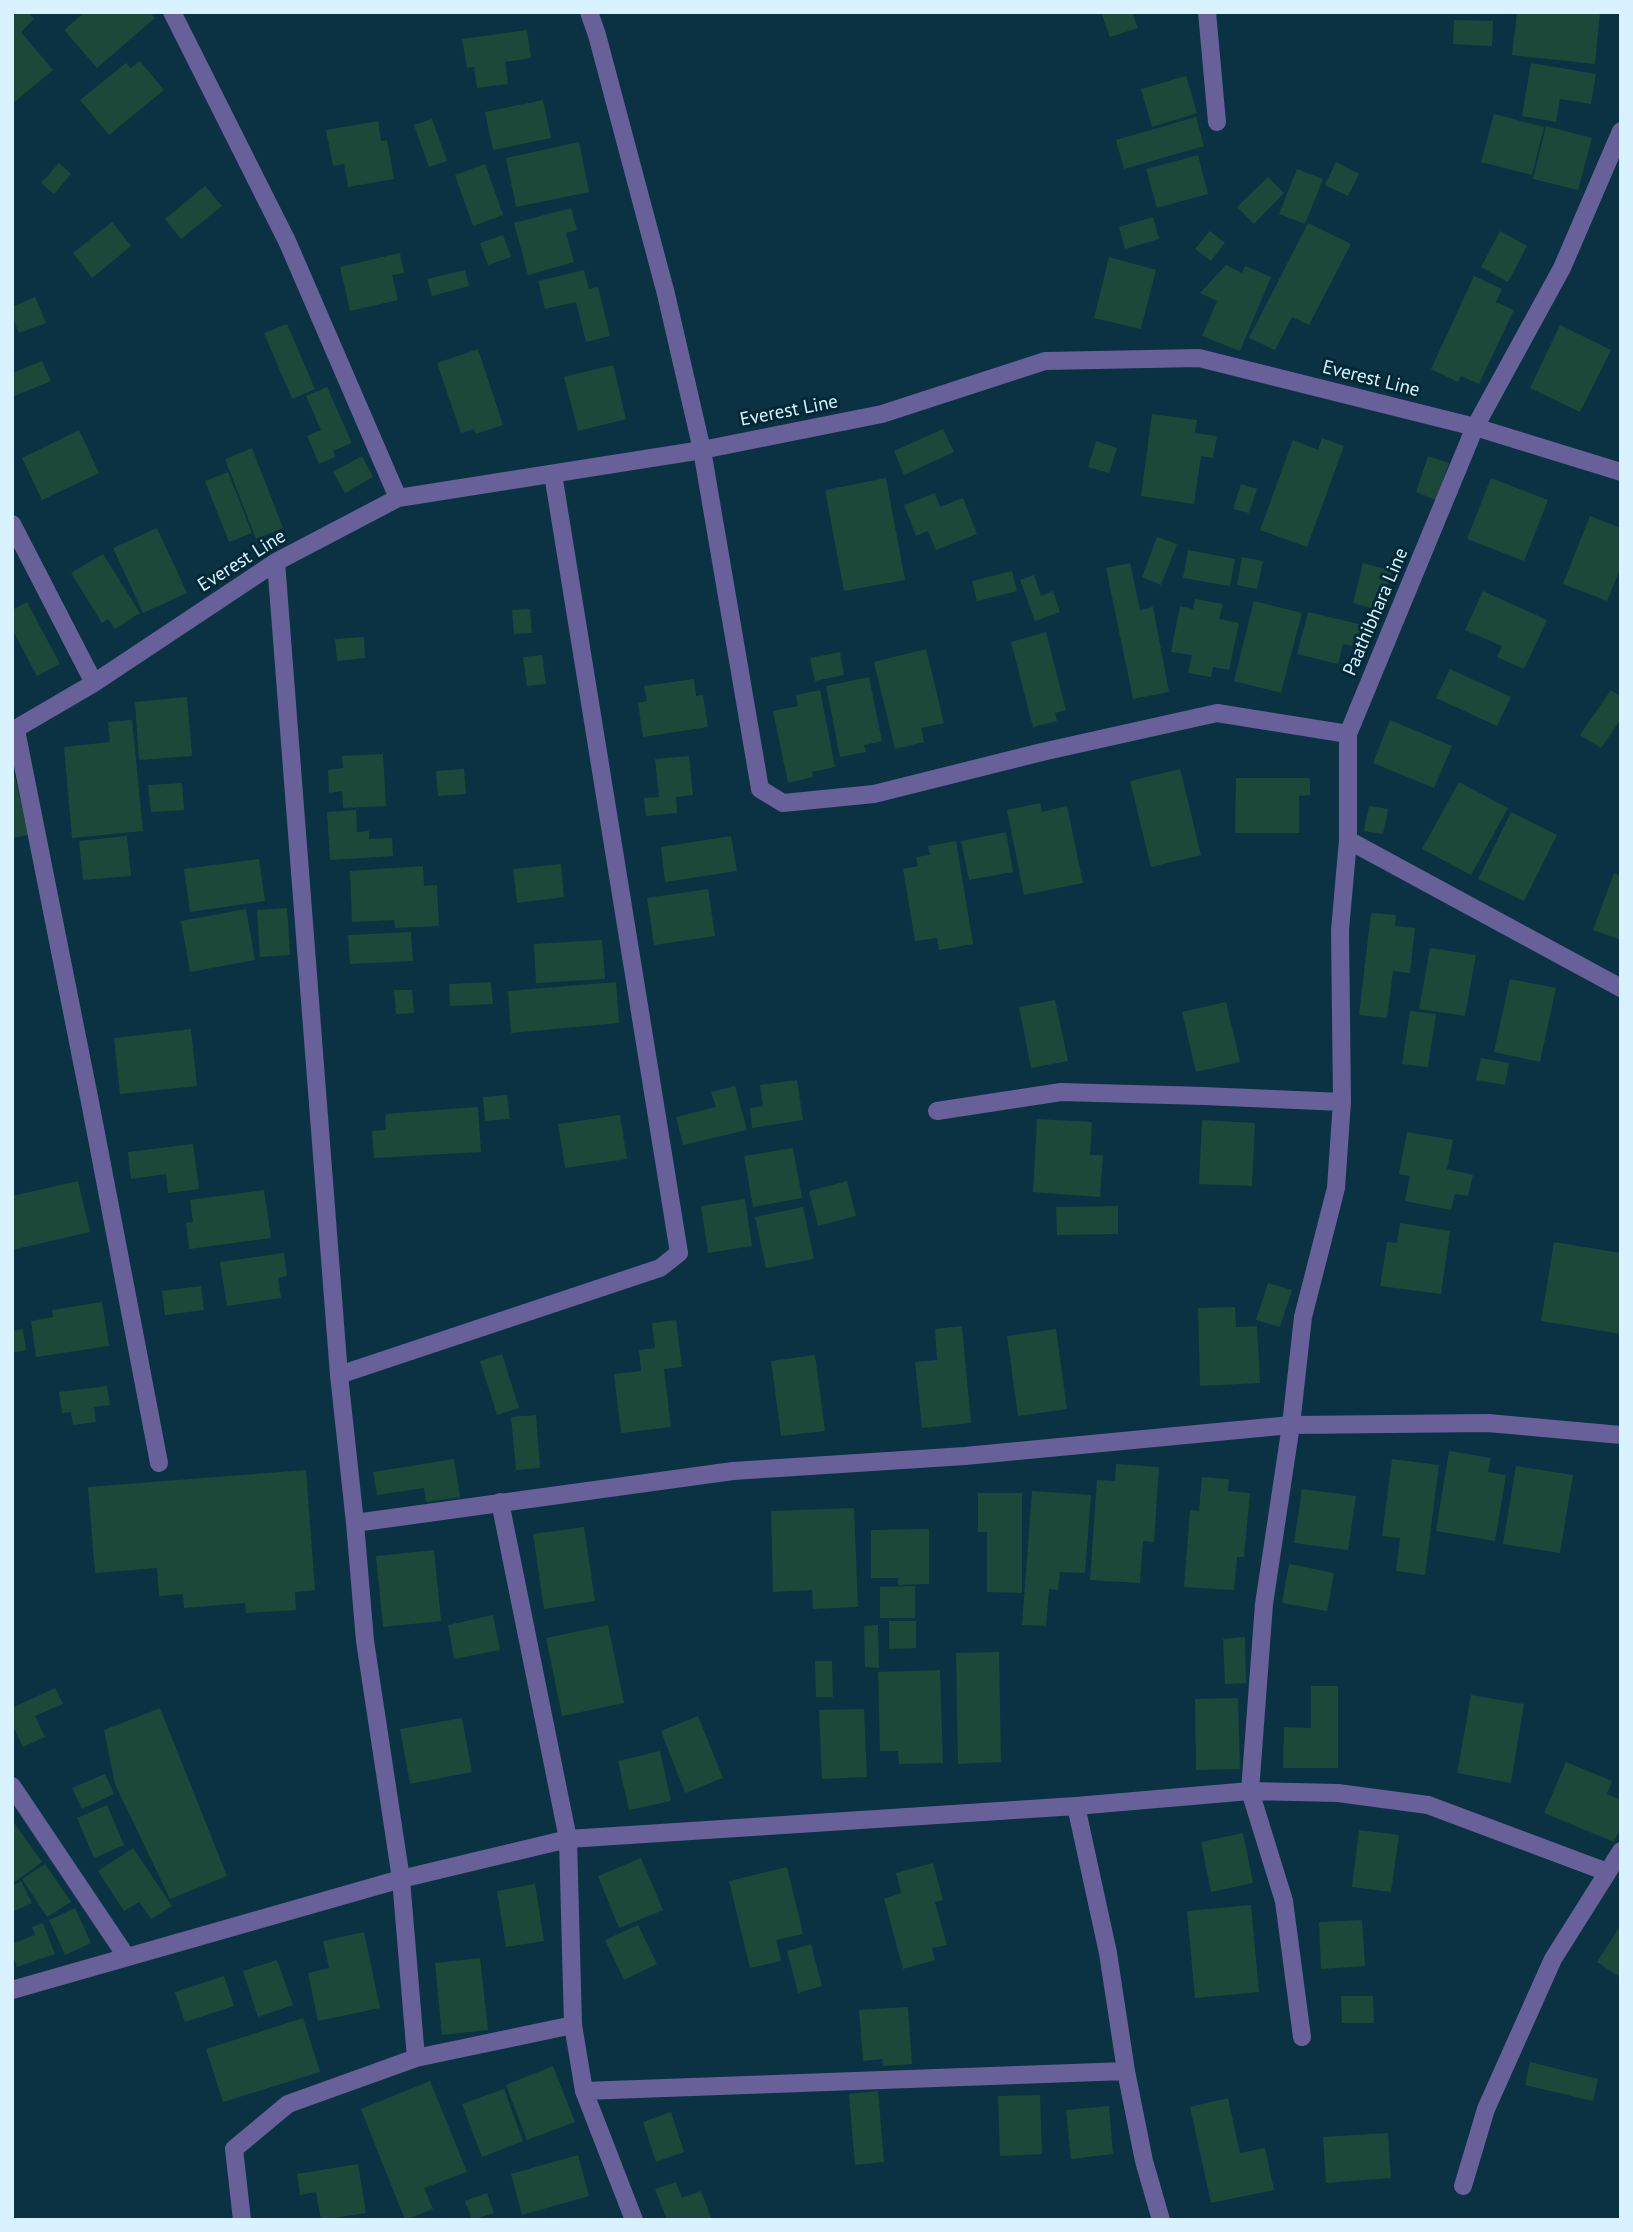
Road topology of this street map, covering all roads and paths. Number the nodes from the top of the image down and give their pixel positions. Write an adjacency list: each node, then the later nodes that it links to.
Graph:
1 (172, 12): 10 (street)
2 (589, 12): 7 (street)
3 (1207, 12): 4 (street)
4 (1217, 122)
5 (1621, 131): 6 (street, Paathibhara Line)
6 (1475, 427): 7 (street, Everest Line); 8 (street, Everest Line); 15 (street, Paathibhara Line)
7 (702, 450): 9 (street, Everest Line); 15 (street)
8 (1621, 471)
9 (552, 474): 10 (street, Everest Line); 20 (street)
10 (398, 498): 12 (street, Everest Line)
11 (12, 524): 13 (street)
12 (276, 562): 13 (street, Everest Line); 20 (street)
13 (94, 683): 14 (street, Everest Line)
14 (14, 731): 23 (street)
15 (1348, 734): 16 (street, Paathibhara Line)
16 (1348, 840): 17 (street); 18 (street, Paathibhara Line)
17 (1621, 988)
18 (1342, 1102): 19 (street); 21 (street, Paathibhara Line)
19 (937, 1111)
20 (339, 1375): 25 (street)
21 (1291, 1425): 22 (street); 24 (street); 27 (street, Paathibhara Line)
22 (1621, 1435)
23 (159, 1463)
24 (500, 1502): 25 (street); 29 (street)
25 (355, 1523): 32 (street)
26 (12, 1786): 33 (street)
27 (1250, 1791): 28 (street); 31 (street); 36 (street)
28 (1076, 1806): 29 (street); 38 (street)
29 (568, 1839): 32 (street); 35 (street)
30 (1621, 1851): 31 (street)
31 (1607, 1872): 40 (street)
32 (401, 1879): 33 (street); 37 (street)
33 (126, 1956): 34 (street)
34 (12, 1990)
35 (573, 2025): 37 (street); 39 (street)
36 (1302, 2037)
37 (416, 2058): 41 (street)
38 (1126, 2071): 39 (street); 43 (street)
39 (584, 2091): 42 (street)
40 (1463, 2186)
41 (242, 2220)
42 (634, 2220)
43 (1161, 2220)

